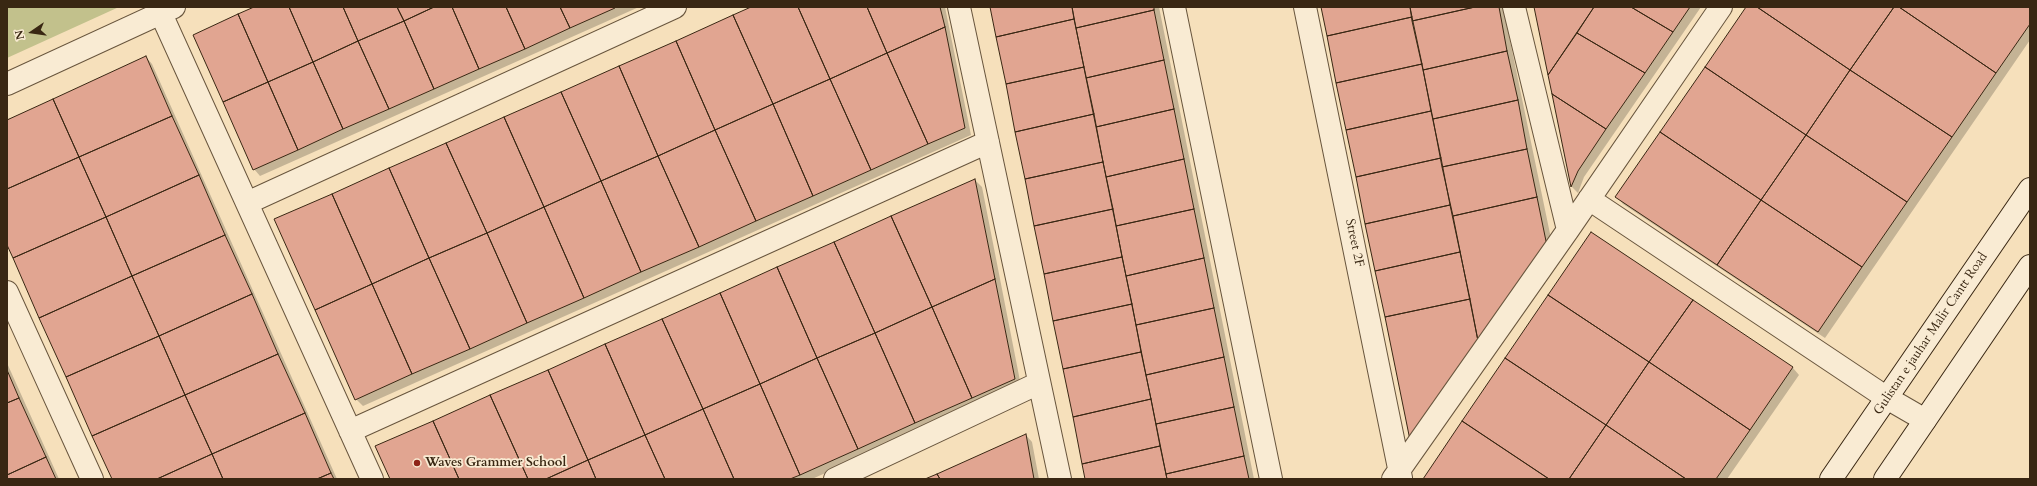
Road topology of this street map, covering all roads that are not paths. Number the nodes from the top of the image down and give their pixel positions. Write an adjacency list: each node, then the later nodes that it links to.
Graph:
1 (676, 7): 12 (street)
2 (959, 7): 9 (street)
3 (1174, 7): 25 (street)
4 (1305, 7): 20 (street, Street 2F)
5 (1514, 7): 13 (street)
6 (1721, 7): 11 (street)
7 (164, 9): 8 (street); 12 (street)
8 (7, 84)
9 (988, 142): 16 (street); 19 (street)
10 (2030, 189): 17 (street, Gulistan e jauhar Malir Cantt Road)
11 (1589, 199): 13 (street); 17 (street)
12 (247, 203): 19 (street)
13 (1568, 230): 20 (street)
14 (2030, 266): 18 (street)
15 (7, 292): 21 (street)
16 (1039, 384): 23 (street); 24 (street)
17 (1887, 398): 18 (street); 26 (street, Gulistan e jauhar Malir Cantt Road)
18 (1925, 420): 27 (street)
19 (350, 431): 22 (street)
20 (1398, 476)
21 (92, 479)
22 (372, 479)
23 (835, 479)
24 (1060, 479)
25 (1270, 479)
26 (1831, 479)
27 (1885, 479)

